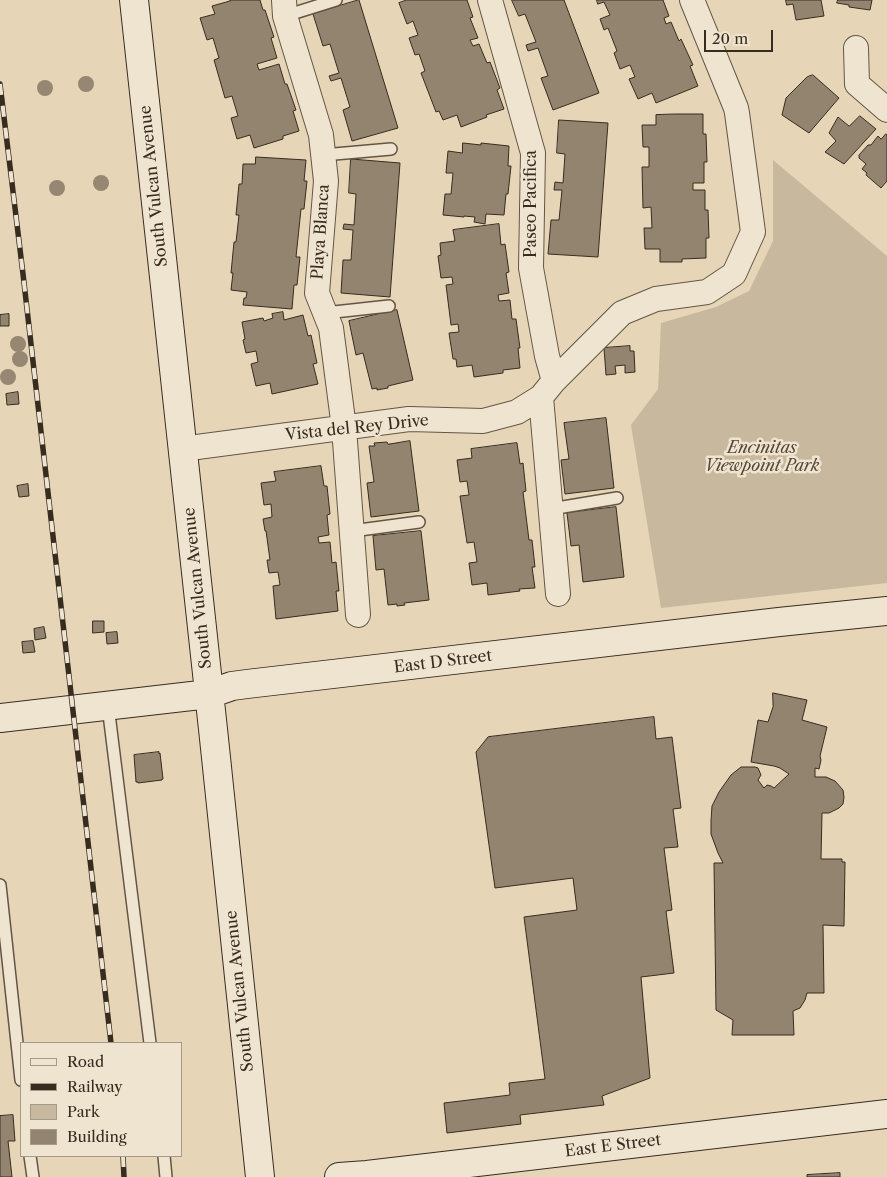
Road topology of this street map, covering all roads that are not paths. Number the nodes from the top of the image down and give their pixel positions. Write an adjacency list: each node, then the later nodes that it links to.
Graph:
1 (134, 0): 14 (street, South Vulcan Avenue)
2 (336, 0): 5 (lane)
3 (490, 0): 12 (street, Paseo Pacifica)
4 (692, 0): 12 (street, Vista del Rey Drive)
5 (284, 8): 9 (street, Playa Blanca)
6 (856, 48): 7 (street)
7 (887, 110)
8 (391, 149): 9 (lane)
9 (323, 155): 11 (street, Playa Blanca)
10 (389, 306): 11 (lane)
11 (325, 313): 13 (street, Playa Blanca)
12 (548, 389): 13 (street, Vista del Rey Drive); 16 (street, Paseo Pacifica)
13 (344, 428): 14 (street, Vista del Rey Drive); 18 (street, Playa Blanca)
14 (182, 449): 22 (street, South Vulcan Avenue)
15 (618, 498): 16 (lane)
16 (551, 509): 19 (street, Paseo Pacifica)
17 (419, 522): 18 (lane)
18 (352, 531): 21 (street, Playa Blanca)
19 (558, 594)
20 (887, 611): 22 (street, East D Street)
21 (358, 614)
22 (209, 694): 23 (street, East D Street); 34 (street, South Vulcan Avenue)
23 (108, 706): 24 (street, East D Street); 26 (lane)
24 (0, 718)
25 (0, 885): 27 (lane)
26 (150, 1042)
27 (20, 1071)
28 (887, 1114): 31 (street, East E Street)
29 (30, 1157): 32 (lane)
30 (164, 1157): 33 (lane)
31 (387, 1175): 35 (street, East E Street)
32 (32, 1177)
33 (166, 1177)
34 (260, 1177)
35 (339, 1177)

